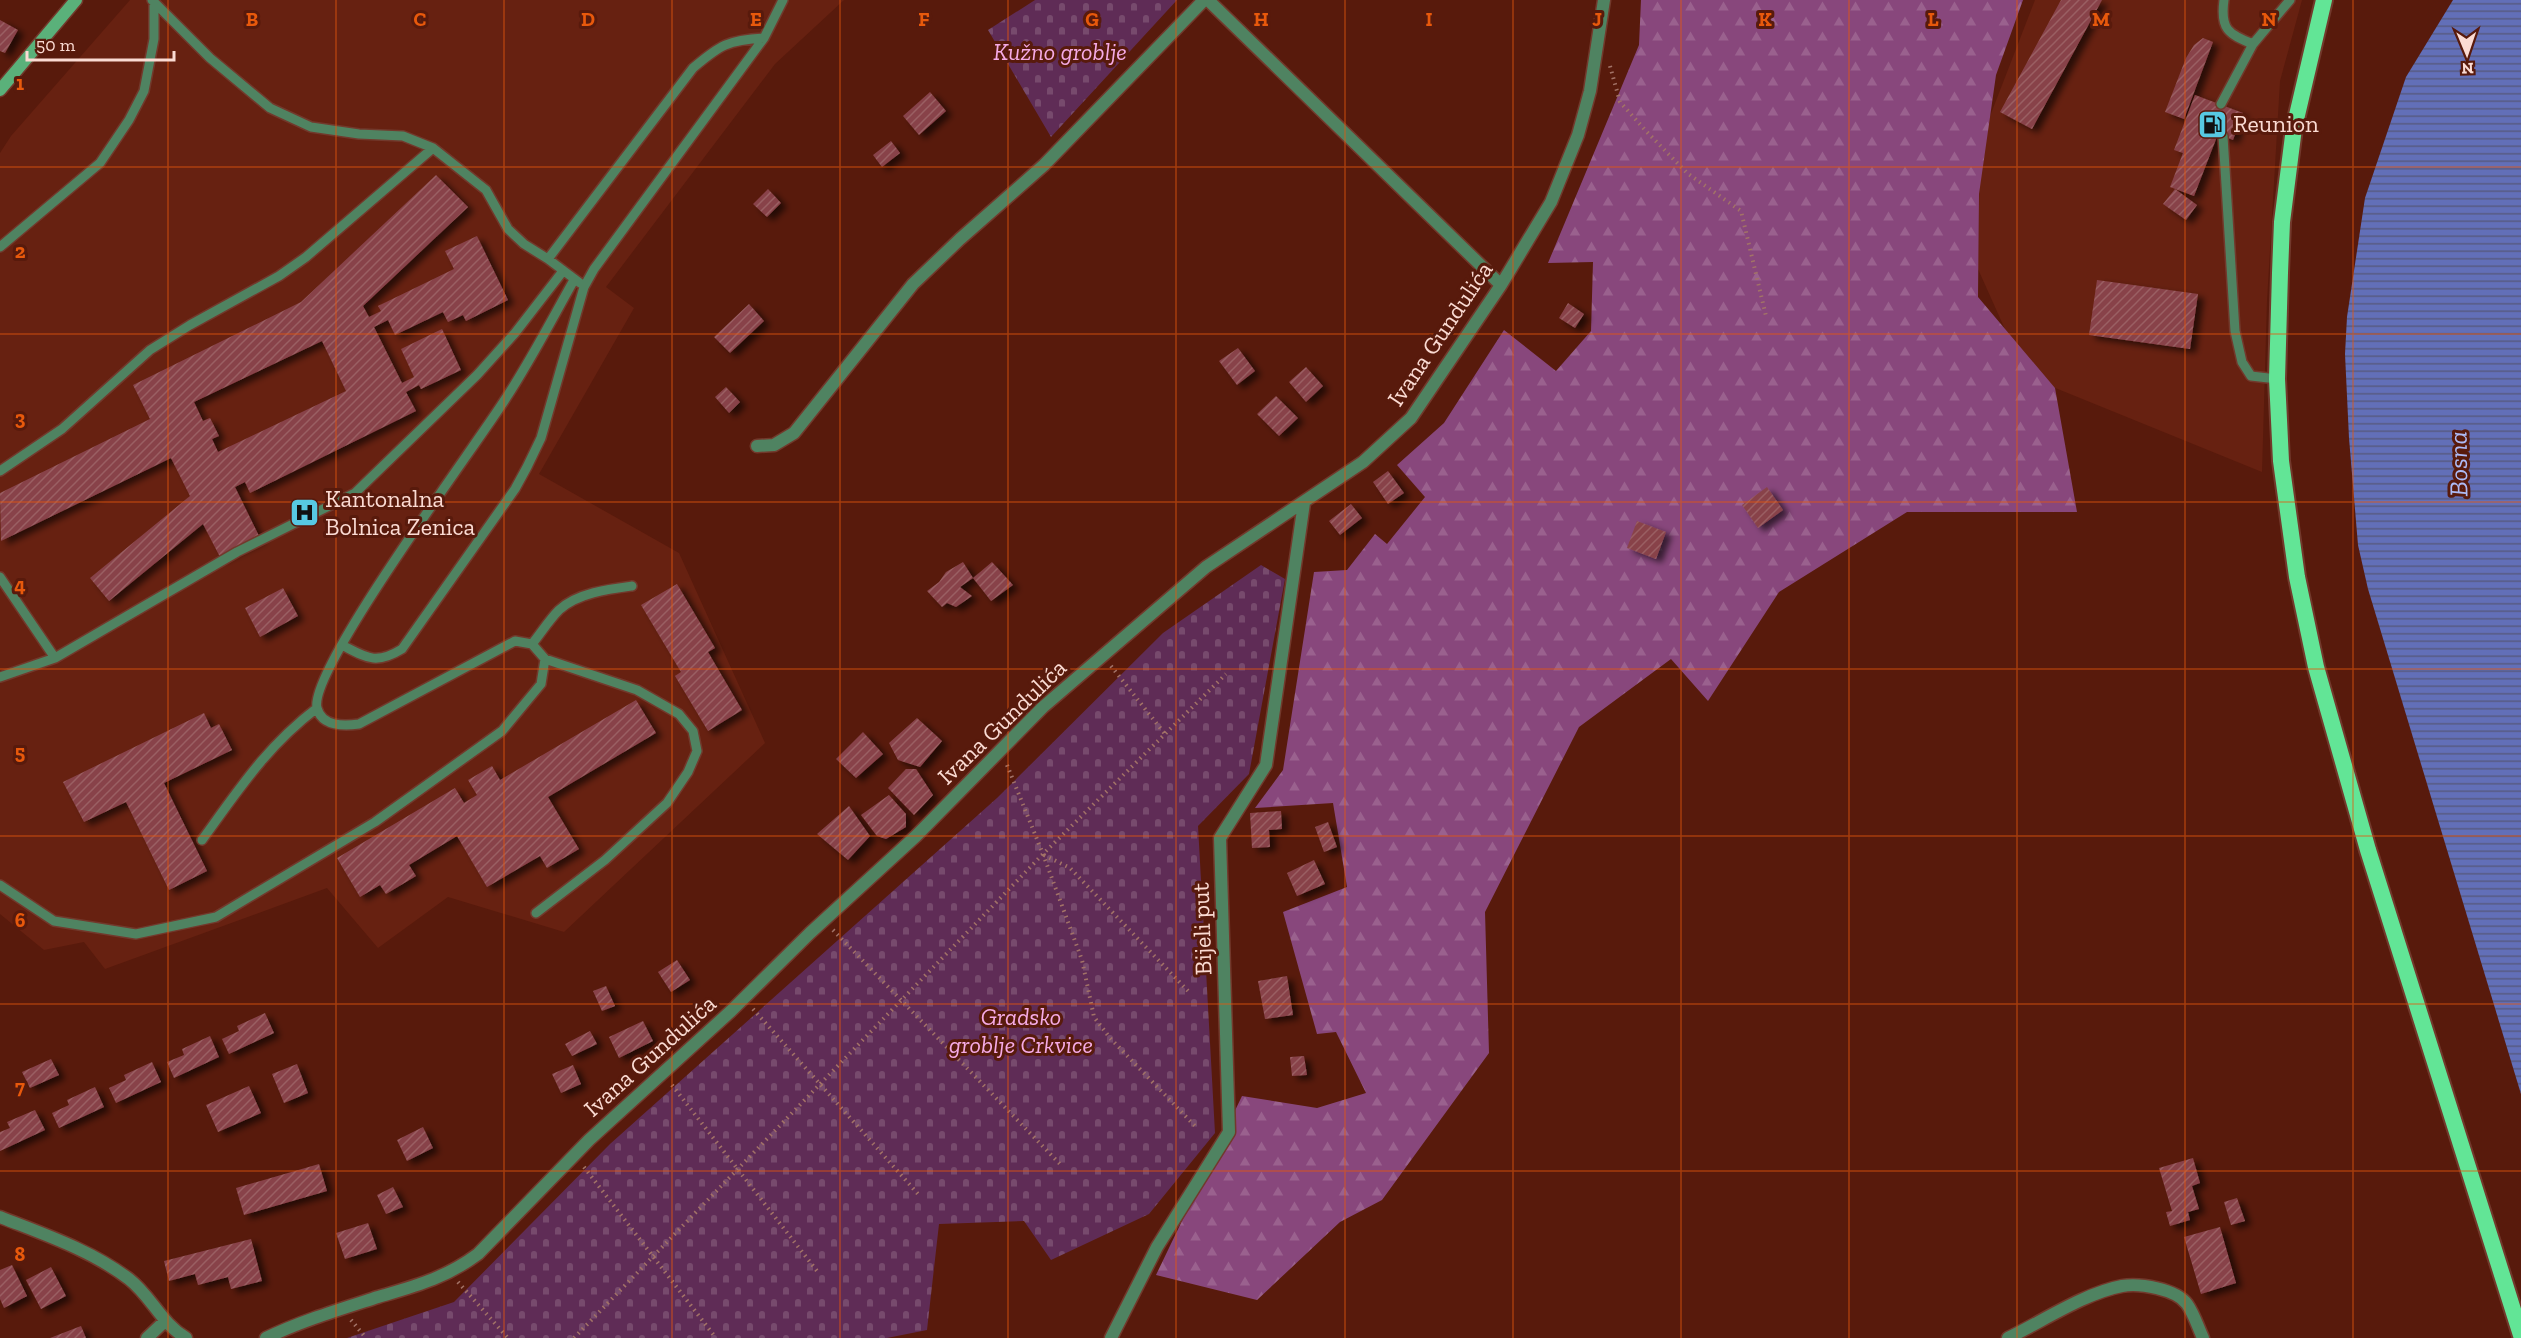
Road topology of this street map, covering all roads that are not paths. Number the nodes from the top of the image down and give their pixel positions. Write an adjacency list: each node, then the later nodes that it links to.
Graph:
1 (76, 0): 11 (main road)
2 (783, 0): 9 (lane)
3 (1206, 0): 19 (street); 22 (street)
4 (1604, 0): 19 (street, Ivana Gundulića)
5 (2224, 0): 10 (lane)
6 (2290, 0): 10 (lane)
7 (2324, 0): 21 (highway)
8 (153, 2): 14 (lane); 15 (lane)
9 (764, 38): 16 (lane); 20 (lane)
10 (2253, 44): 12 (lane)
11 (0, 90)
12 (2221, 104)
13 (2223, 136): 21 (lane)
14 (433, 148): 16 (lane); 23 (lane)
15 (0, 247)
16 (548, 259): 17 (lane)
17 (563, 271): 18 (lane); 29 (lane)
18 (574, 280): 20 (lane); 28 (lane)
19 (1500, 285): 24 (street, Ivana Gundulića)
20 (584, 286): 28 (lane)
21 (2277, 379): 38 (highway)
22 (757, 446)
23 (0, 471)
24 (1304, 503): 41 (street, Ivana Gundulića); 42 (street, Bijeli put)
25 (0, 577): 29 (lane)
26 (632, 586): 27 (lane)
27 (532, 644): 30 (lane); 32 (lane)
28 (342, 645): 32 (lane)
29 (55, 658): 31 (lane)
30 (545, 659): 34 (lane); 35 (lane)
31 (0, 677)
32 (317, 708): 33 (lane)
33 (202, 840)
34 (0, 885)
35 (536, 912)
36 (0, 1216): 37 (street)
37 (165, 1321): 39 (street); 40 (street)
38 (2521, 1335)
39 (147, 1338)
40 (186, 1338)
41 (266, 1338)
42 (1111, 1338)
43 (2008, 1338): 44 (street)
44 (2203, 1338)

